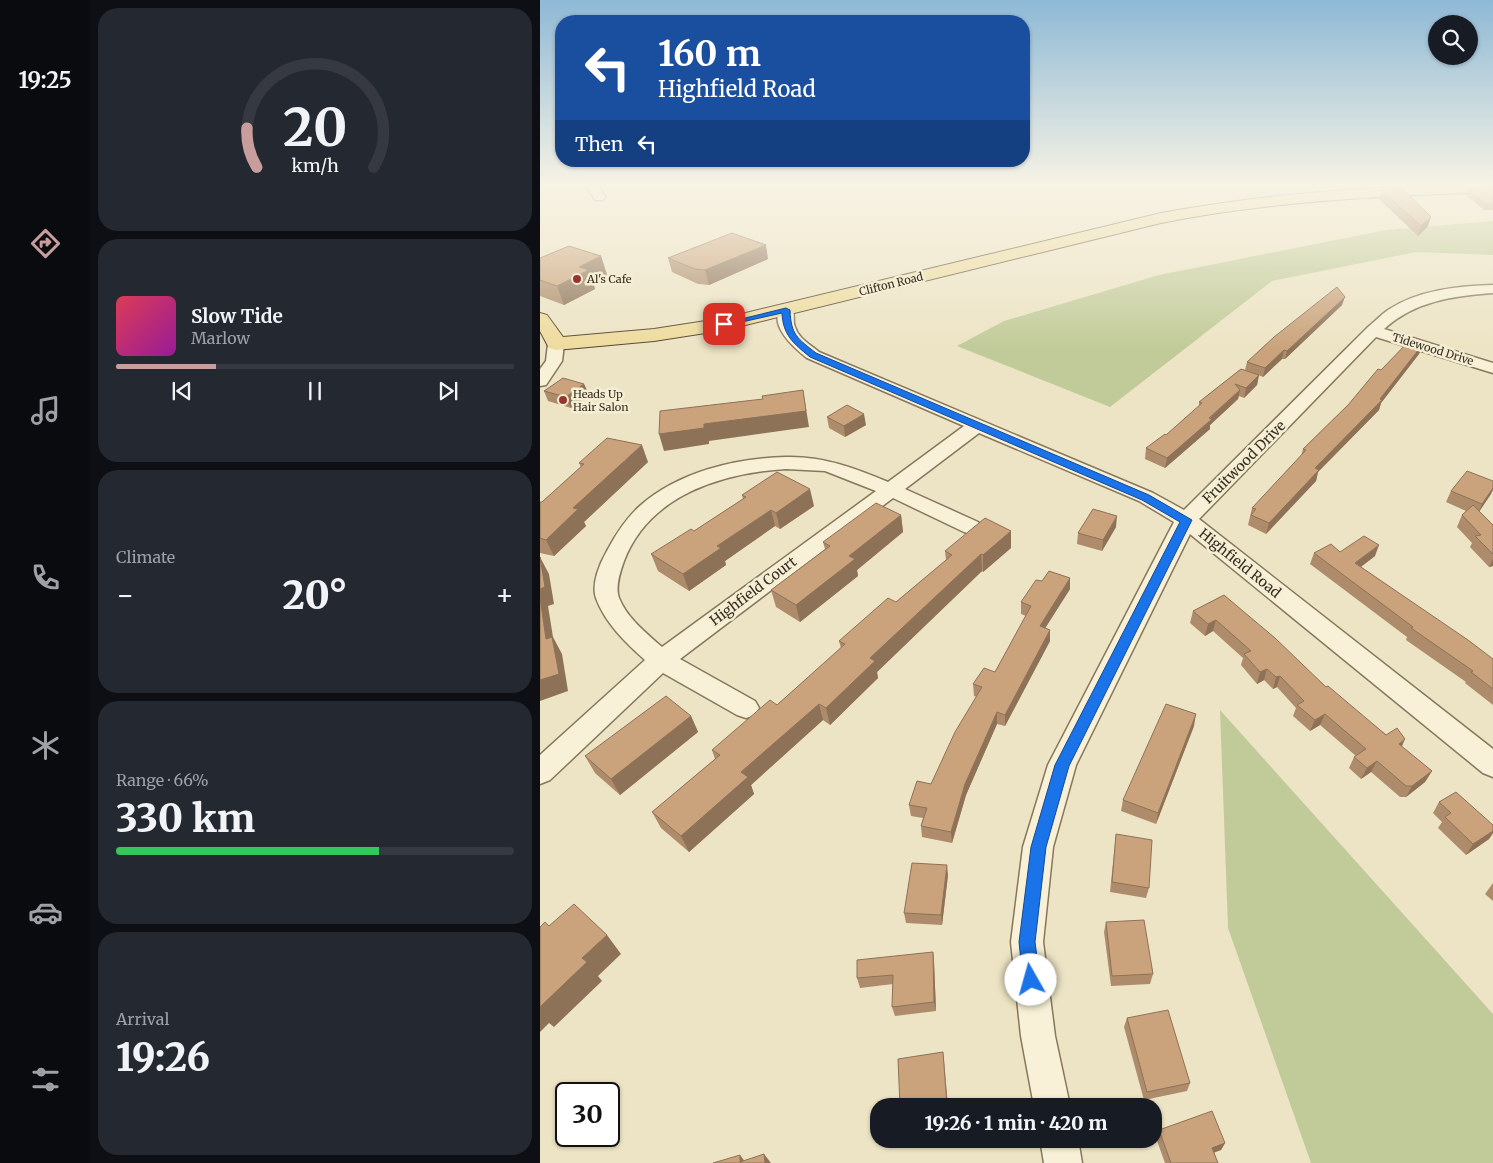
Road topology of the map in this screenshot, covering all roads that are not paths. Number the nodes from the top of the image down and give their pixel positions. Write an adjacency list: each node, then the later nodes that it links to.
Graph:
1 (1070, 240): 3 (main road, Clifton Road)
2 (1493, 288): 5 (street, Fruitwood Drive)
3 (786, 310): 6 (main road, Clifton Road); 9 (street, Highfield Road)
4 (540, 319): 6 (main road)
5 (1373, 331): 7 (street, Tidewood Drive); 11 (street, Fruitwood Drive)
6 (556, 344): 8 (street)
7 (1493, 368)
8 (540, 381)
9 (978, 425): 10 (street, Highfield Court); 11 (street, Highfield Road)
10 (891, 489): 12 (street); 13 (street, Highfield Court); 13 (street)
11 (1186, 520): 15 (street, Highfield Road); 17 (street, Fruitwood Drive)
12 (971, 527)
13 (662, 660): 14 (street); 16 (street, Highfield Court)
14 (746, 708)
15 (1493, 765)
16 (540, 772)
17 (1050, 1098)
18 (1060, 1148): 19 (street)
19 (1063, 1163)

